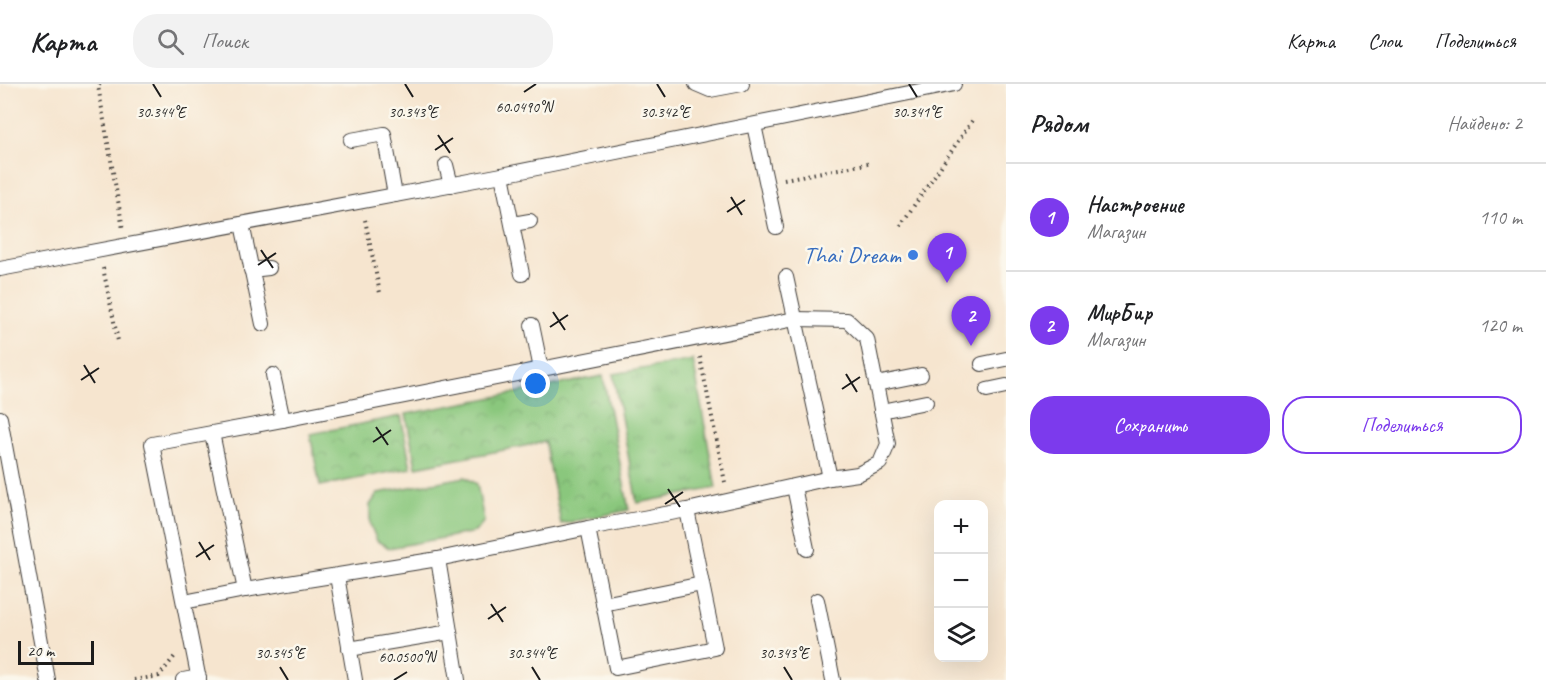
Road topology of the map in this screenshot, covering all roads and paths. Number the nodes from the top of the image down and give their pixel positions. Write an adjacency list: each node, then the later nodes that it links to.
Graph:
1 (100, 84): 21 (path)
2 (696, 84): 3 (lane)
3 (742, 84)
4 (954, 84): 5 (lane)
5 (918, 88): 7 (lane)
6 (974, 118): 19 (path)
7 (754, 125): 11 (lane); 12 (lane)
8 (351, 140): 14 (lane)
9 (872, 163): 12 (path)
10 (446, 165): 13 (lane)
11 (502, 175): 13 (lane); 18 (lane)
12 (766, 182): 20 (lane)
13 (451, 185): 14 (lane)
14 (395, 195): 17 (lane)
15 (364, 213): 28 (path)
16 (530, 221): 18 (lane)
17 (242, 224): 21 (lane); 25 (lane)
18 (513, 224): 26 (lane)
19 (900, 225)
20 (776, 227)
21 (126, 246): 24 (lane)
22 (102, 264): 33 (path)
23 (269, 268): 25 (lane)
24 (0, 269)
25 (251, 270): 30 (lane)
26 (522, 274)
27 (786, 277): 29 (lane)
28 (380, 293)
29 (795, 319): 32 (lane); 39 (lane); 47 (lane)
30 (263, 324)
31 (532, 325): 36 (lane)
32 (696, 339): 36 (lane); 49 (path)
33 (118, 341)
34 (1006, 359): 35 (lane)
35 (982, 364)
36 (541, 369): 45 (lane)
37 (273, 375): 45 (lane)
38 (921, 375): 39 (lane)
39 (876, 384): 43 (lane)
40 (1006, 386): 41 (lane)
41 (987, 390)
42 (926, 402): 43 (lane)
43 (881, 411): 47 (lane)
44 (0, 418): 64 (lane)
45 (283, 420): 46 (lane)
46 (212, 433): 56 (lane); 58 (lane)
47 (830, 478): 48 (lane)
48 (794, 487): 49 (lane); 52 (lane)
49 (729, 501): 50 (lane)
50 (687, 510): 51 (lane); 55 (lane)
51 (588, 528): 53 (lane); 59 (lane)
52 (807, 549)
53 (438, 559): 54 (lane); 60 (lane)
54 (337, 576): 56 (lane); 61 (lane)
55 (702, 584): 59 (lane); 59 (lane)
56 (245, 590): 58 (lane)
57 (817, 600): 69 (lane)
58 (184, 602): 63 (lane)
59 (603, 604)
60 (450, 632): 61 (lane); 68 (lane)
61 (349, 649): 67 (lane)
62 (176, 654): 65 (path)
63 (199, 678): 66 (lane)
64 (48, 680)
65 (134, 680)
66 (183, 680)
67 (354, 680)
68 (458, 680)
69 (833, 680)

